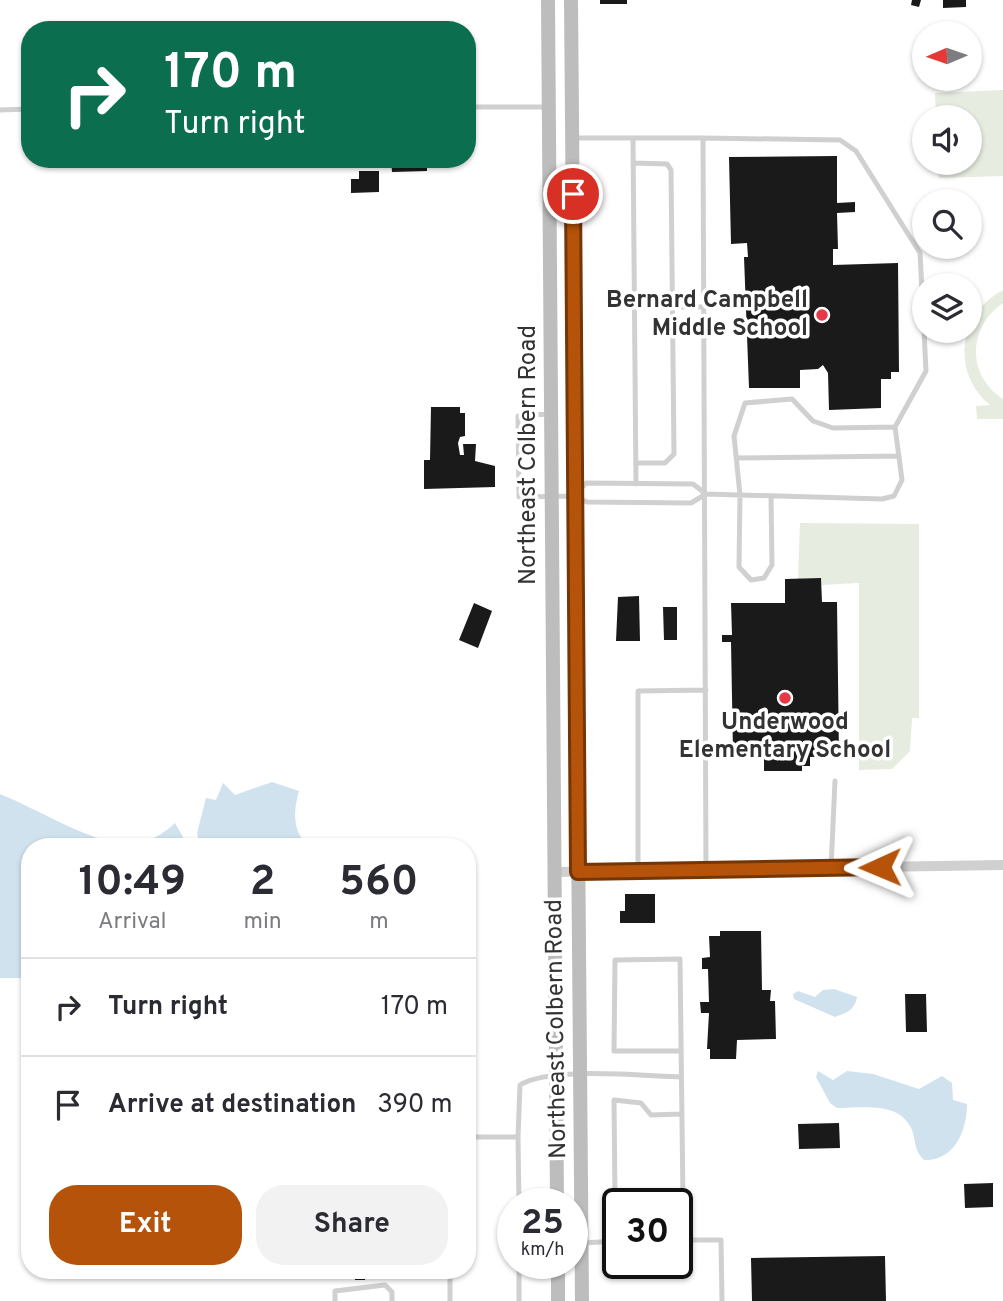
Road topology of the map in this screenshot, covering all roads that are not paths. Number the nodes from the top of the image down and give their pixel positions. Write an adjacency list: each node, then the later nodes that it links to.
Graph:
1 (548, 0): 4 (main road, Northeast Colbern Road)
2 (571, 0): 7 (main road, Northeast Colbern Road)
3 (476, 107): 4 (lane)
4 (549, 107): 16 (main road, Northeast Colbern Road)
5 (21, 109): 6 (lane)
6 (0, 110)
7 (573, 138): 8 (lane); 24 (main road, Northeast Colbern Road)
8 (633, 138): 9 (lane); 10 (lane)
9 (703, 138): 11 (lane); 14 (lane)
10 (633, 163): 12 (lane); 13 (lane)
11 (921, 273)
12 (635, 307): 13 (lane); 20 (lane)
13 (672, 307): 14 (lane); 20 (lane)
14 (705, 307): 22 (lane)
15 (925, 343): 17 (lane)
16 (551, 414): 26 (main road, Northeast Colbern Road); 26 (lane)
17 (895, 427): 18 (lane); 19 (lane)
18 (899, 456): 19 (lane); 25 (lane)
19 (736, 458): 23 (lane)
20 (636, 463): 21 (lane)
21 (636, 484): 22 (lane); 24 (lane)
22 (706, 494): 23 (lane); 24 (lane); 27 (lane)
23 (740, 495): 25 (lane); 25 (lane)
24 (574, 496): 26 (lane); 34 (main road, Northeast Colbern Road)
25 (771, 496)
26 (552, 497): 33 (main road, Northeast Colbern Road)
27 (706, 690): 31 (lane); 32 (lane)
28 (835, 781): 30 (lane)
29 (1003, 865): 30 (street)
30 (831, 868): 31 (street)
31 (706, 870): 32 (street)
32 (638, 871): 34 (street)
33 (555, 872): 34 (street); 37 (main road, Northeast Colbern Road)
34 (578, 872): 36 (main road, Northeast Colbern Road)
35 (681, 1051): 35 (lane); 38 (lane)
36 (580, 1074): 37 (lane); 38 (lane); 44 (main road, Northeast Colbern Road)
37 (556, 1075): 41 (lane); 43 (main road, Northeast Colbern Road)
38 (681, 1077): 39 (lane)
39 (682, 1114): 39 (lane)
40 (476, 1136): 41 (lane)
41 (518, 1137): 42 (lane)
42 (519, 1188)
43 (557, 1188)
44 (581, 1188)
45 (693, 1240): 56 (lane)
46 (450, 1279): 52 (lane)
47 (519, 1279): 53 (lane)
48 (558, 1279): 54 (main road)
49 (582, 1279): 55 (main road, Northeast Colbern Road)
50 (335, 1301): 51 (lane)
51 (392, 1301)
52 (450, 1301)
53 (519, 1301)
54 (558, 1301)
55 (582, 1301)
56 (722, 1301)

